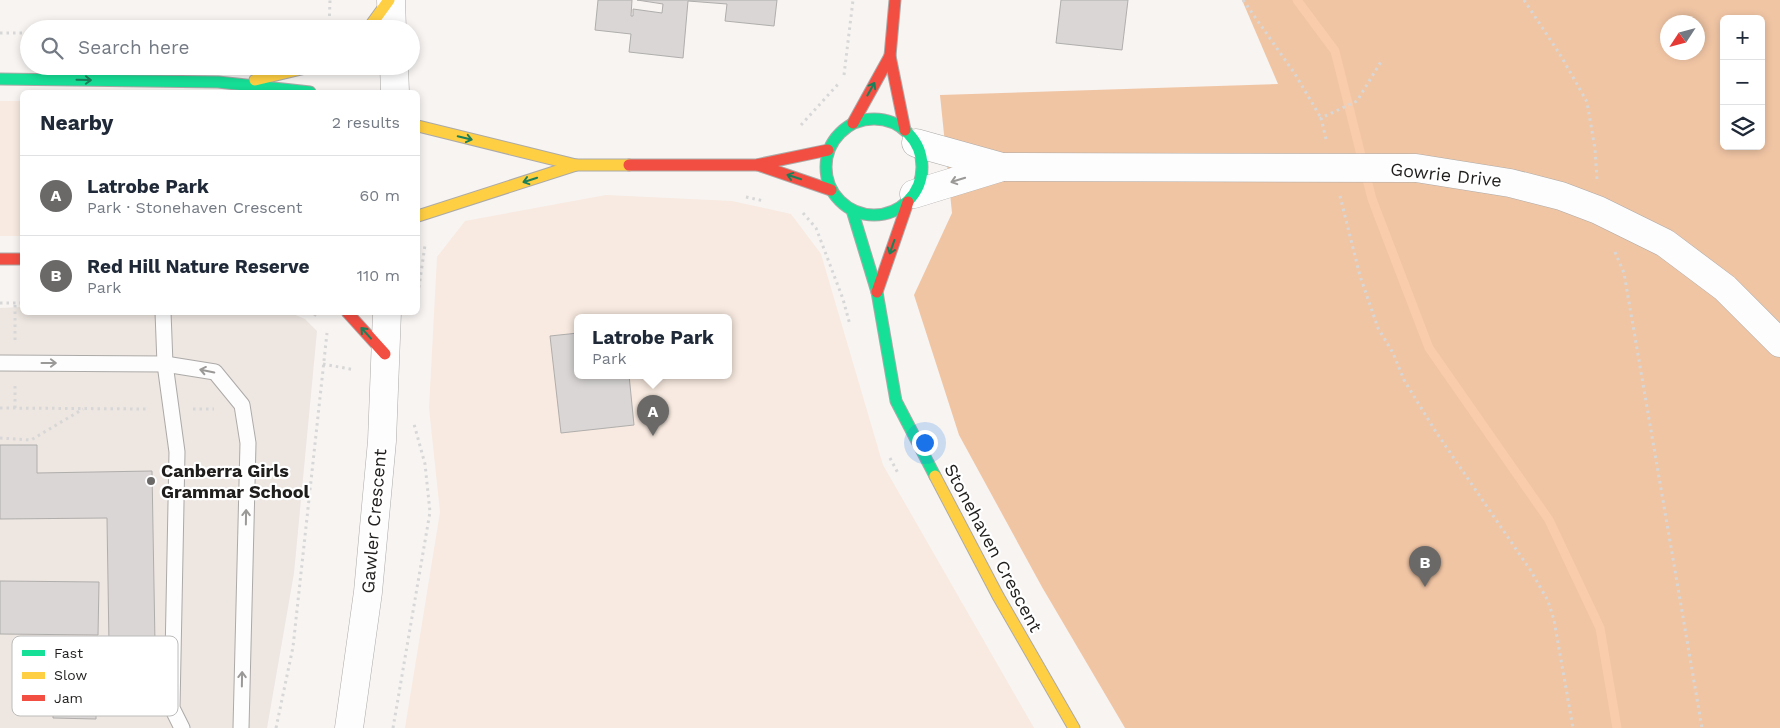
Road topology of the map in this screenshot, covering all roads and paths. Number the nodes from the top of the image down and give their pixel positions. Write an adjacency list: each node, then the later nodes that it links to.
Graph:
1 (330, 0): 7 (path)
2 (390, 0): 8 (main road); 9 (street)
3 (853, 0): 21 (path)
4 (895, 0): 12 (main road)
5 (1243, 0): 20 (path)
6 (1524, 0): 35 (path)
7 (329, 20)
8 (375, 20)
9 (391, 20)
10 (0, 33): 11 (path)
11 (20, 33)
12 (890, 56): 22 (main road, one-way to 12); 24 (main road)
13 (1382, 60): 20 (path)
14 (277, 75): 17 (main road)
15 (394, 75): 19 (street)
16 (0, 79): 17 (main road, one-way to 17)
17 (236, 85): 18 (main road)
18 (289, 90)
19 (395, 90)
20 (1321, 118): 26 (path)
21 (801, 123)
22 (853, 123): 24 (main road); 25 (main road)
23 (420, 126): 27 (main road, one-way to 27)
24 (911, 136): 29 (street, Gowrie Drive); 32 (main road)
25 (828, 150): 28 (main road); 30 (main road)
26 (1337, 160): 29 (street, Gowrie Drive); 35 (street, Gowrie Drive); 68 (path)
27 (576, 165): 28 (main road); 36 (main road, one-way to 36)
28 (756, 165): 30 (main road, one-way to 28)
29 (1002, 167): 32 (street, Gowrie Drive, one-way to 32)
30 (831, 190): 34 (main road)
31 (736, 194): 33 (path)
32 (911, 198): 34 (main road); 41 (main road, Stonehaven Crescent, one-way to 41)
33 (772, 202)
34 (852, 210): 41 (main road, Stonehaven Crescent)
35 (1598, 210): 49 (street, Gowrie Drive); 69 (path)
36 (420, 215)
37 (430, 240): 40 (path)
38 (0, 259): 39 (main road)
39 (20, 259)
40 (420, 275)
41 (877, 292): 67 (main road, Stonehaven Crescent)
42 (0, 303): 43 (path)
43 (15, 303): 44 (path); 50 (path)
44 (20, 303)
45 (163, 315): 53 (lane)
46 (350, 315): 51 (main road, one-way to 46)
47 (387, 315): 51 (street, Gawler Crescent)
48 (327, 329): 64 (path)
49 (1780, 343)
50 (15, 344)
51 (385, 354): 65 (street, Gawler Crescent)
52 (0, 363): 53 (lane, one-way to 53)
53 (165, 364): 56 (lane); 63 (lane, one-way to 53)
54 (0, 408): 55 (path)
55 (84, 408): 56 (path); 59 (path)
56 (170, 409): 57 (path); 60 (lane)
57 (216, 409)
58 (412, 416): 66 (path)
59 (0, 438)
60 (173, 636)
61 (176, 716): 62 (lane)
62 (182, 728)
63 (241, 728)
64 (276, 728)
65 (349, 728)
66 (393, 728)
67 (1074, 728)
68 (1573, 728)
69 (1702, 728)

